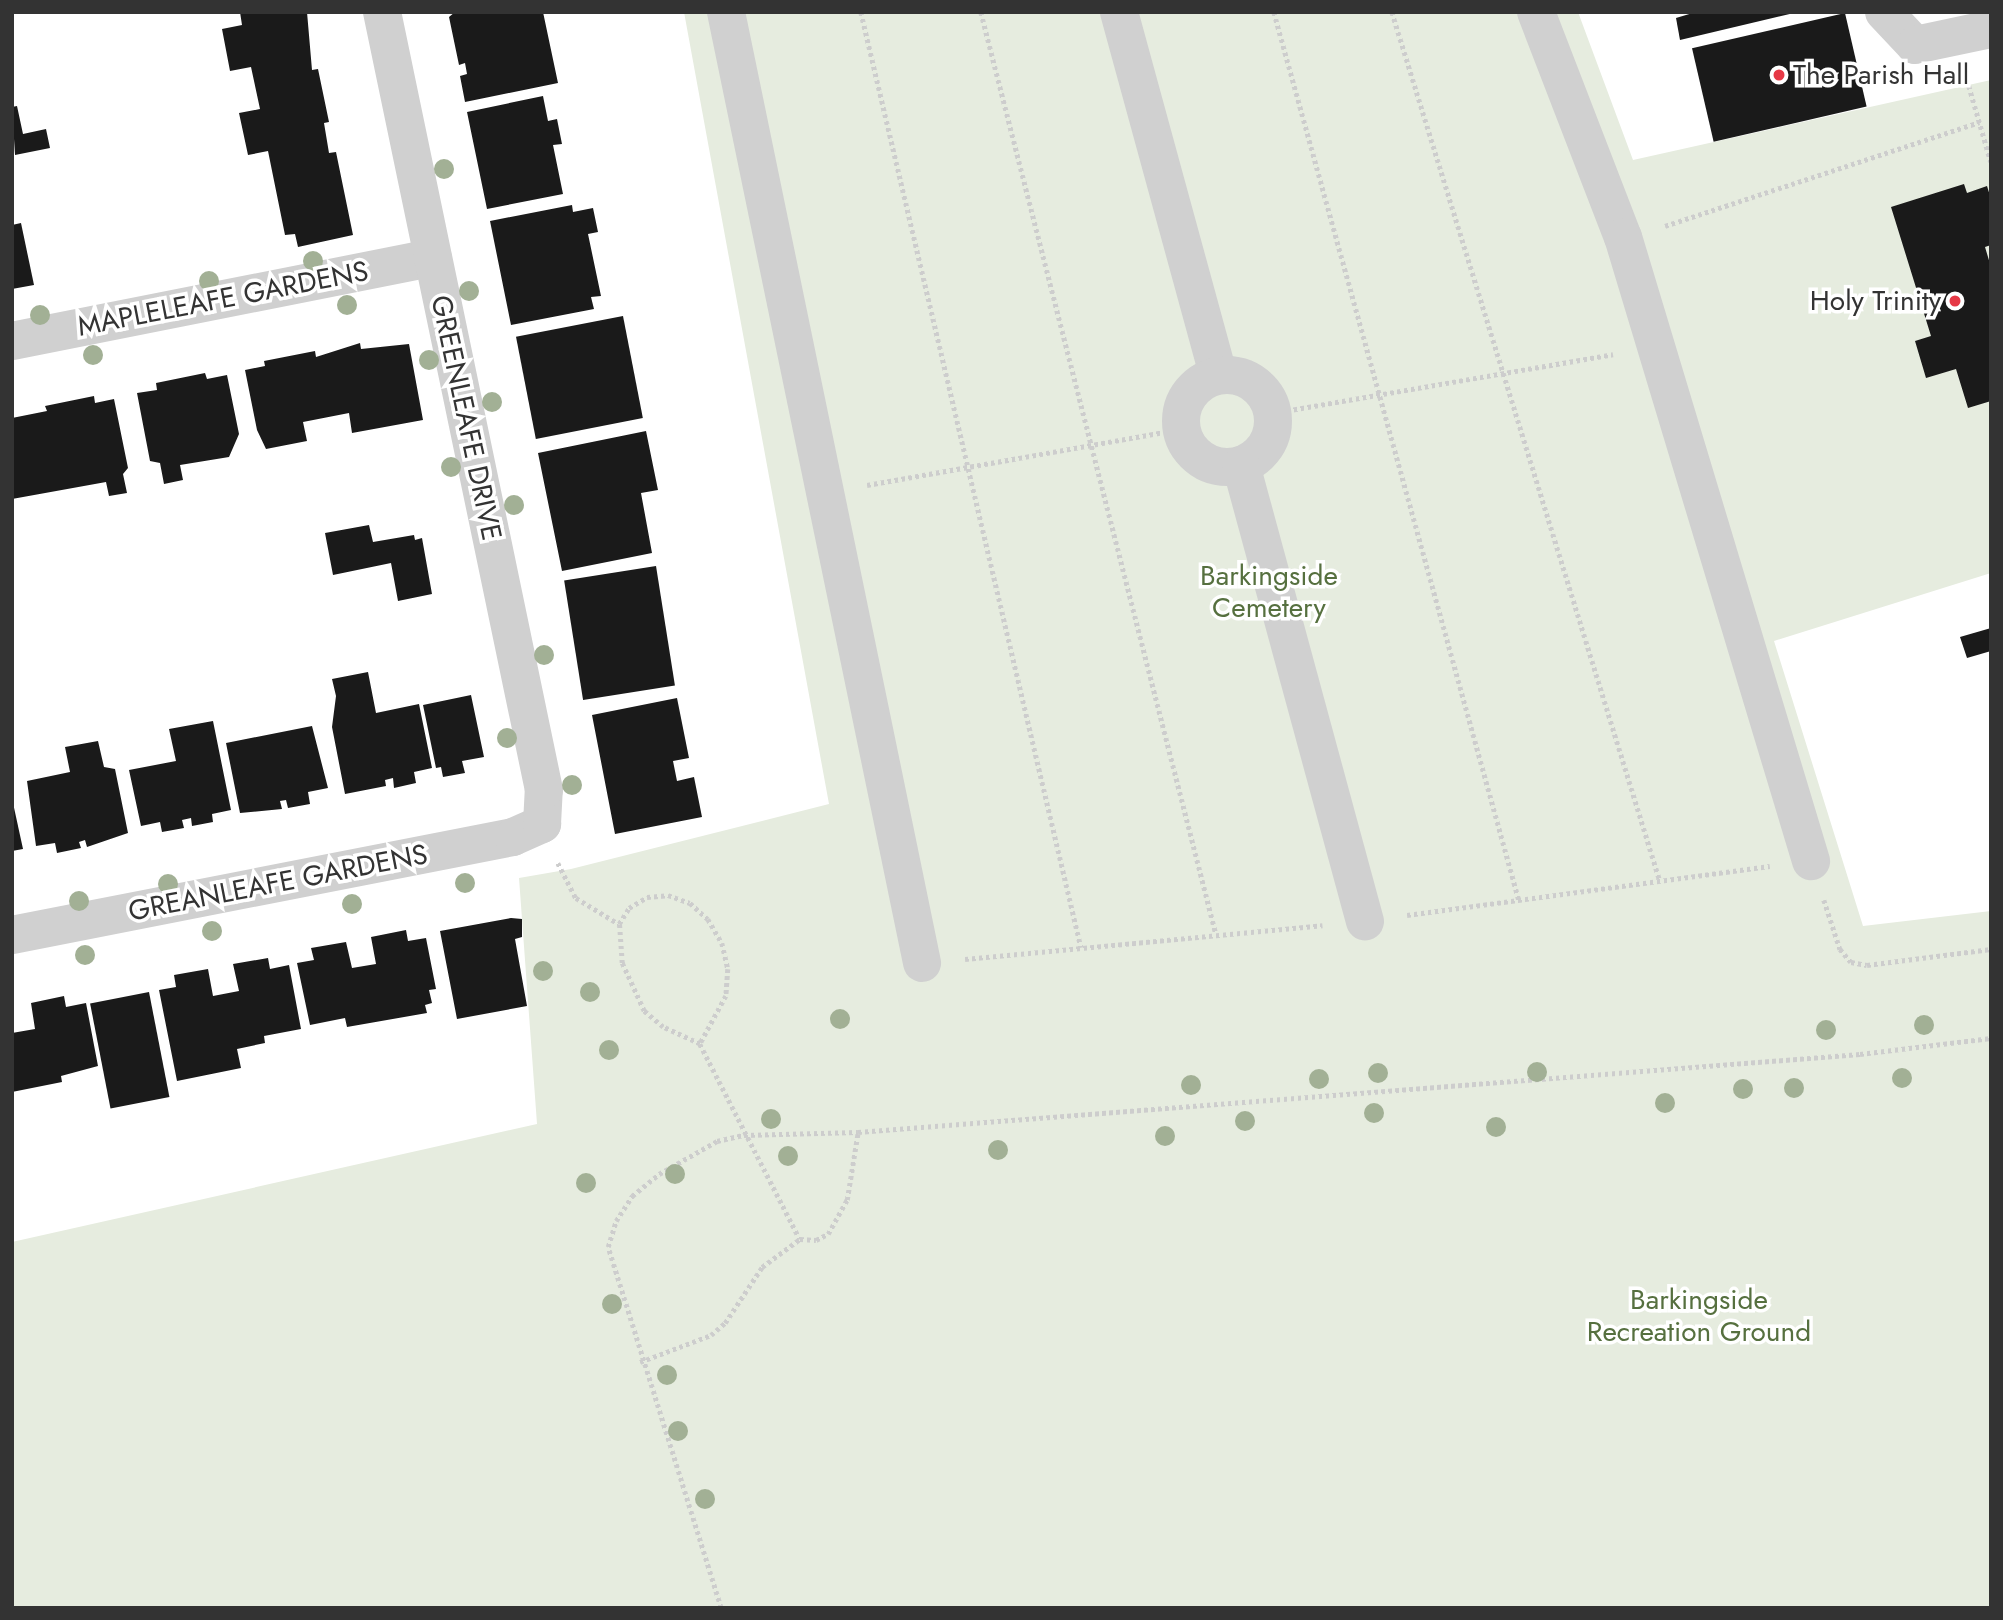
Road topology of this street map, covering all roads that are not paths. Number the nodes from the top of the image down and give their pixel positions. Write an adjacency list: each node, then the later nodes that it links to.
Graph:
1 (382, 12): 7 (street, GREENLEAFE DRIVE)
2 (726, 12): 15 (street)
3 (1119, 12): 9 (street)
4 (1536, 12): 12 (street)
5 (1884, 12): 6 (street)
6 (1991, 29)
7 (433, 258): 8 (street, MAPLELEAFE GARDENS); 11 (street, GREENLEAFE DRIVE)
8 (12, 341)
9 (1218, 375): 10 (street); 10 (street)
10 (1241, 465): 13 (street)
11 (542, 824): 14 (street, GREANLEAFE GARDENS)
12 (1811, 861)
13 (1365, 921)
14 (12, 935)
15 (922, 963)

